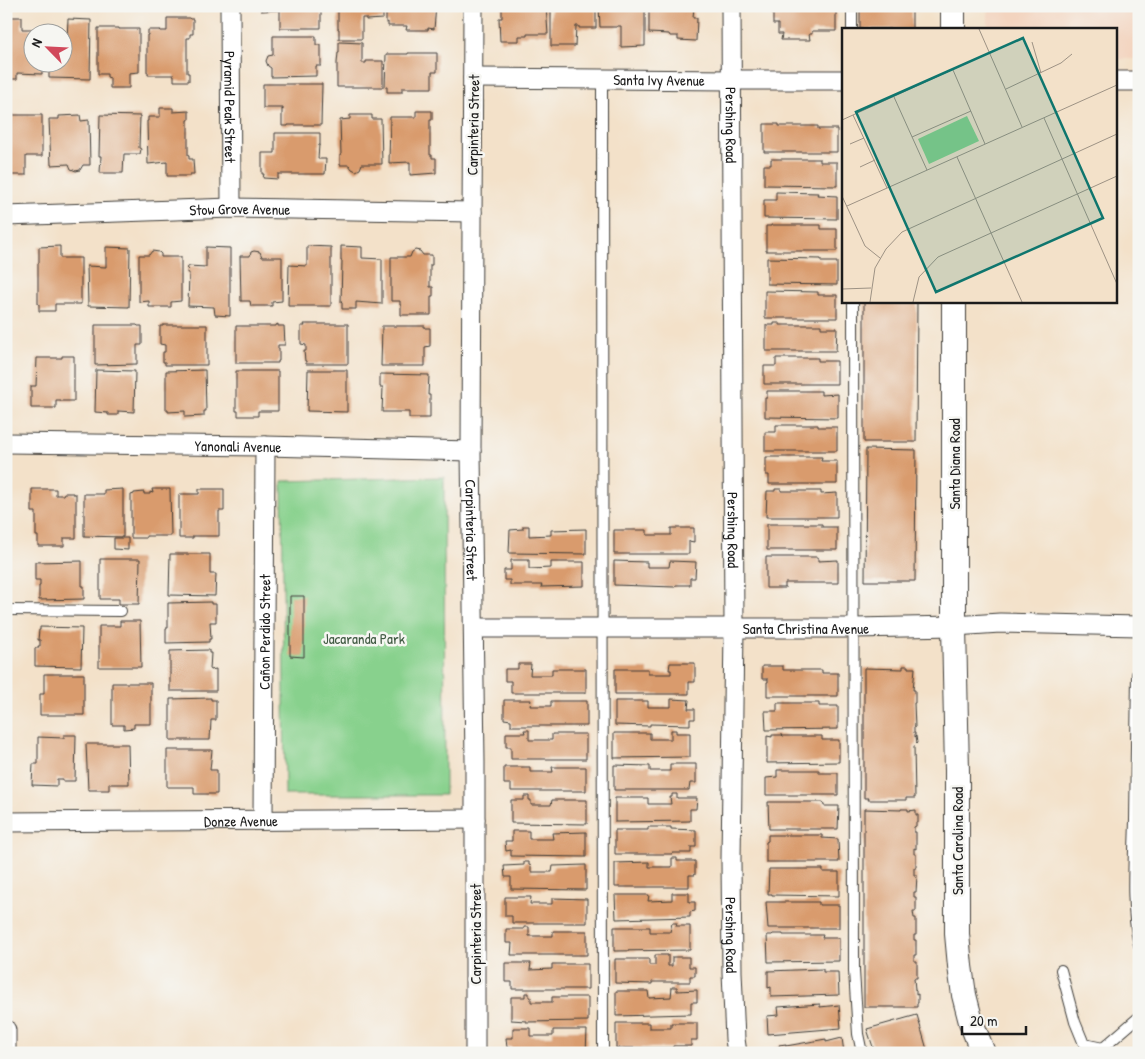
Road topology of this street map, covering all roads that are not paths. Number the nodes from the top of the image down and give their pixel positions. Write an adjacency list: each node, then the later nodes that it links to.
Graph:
1 (230, 6): 14 (street, Pyramid Peak Street)
2 (473, 6): 8 (street, Carpinteria Street)
3 (731, 6): 10 (street, Pershing Road)
4 (852, 6): 6 (lane)
5 (953, 6): 7 (street)
6 (852, 28)
7 (953, 28)
8 (474, 78): 9 (street, Santa Ivy Avenue); 15 (street, Carpinteria Street)
9 (602, 79): 10 (street, Santa Ivy Avenue); 28 (lane)
10 (732, 80): 11 (street, Santa Ivy Avenue); 29 (street, Pershing Road)
11 (842, 80)
12 (1118, 81): 13 (street)
13 (1139, 81)
14 (231, 208): 15 (street, Stow Grove Avenue); 16 (street, Stow Grove Avenue)
15 (472, 212): 21 (street, Carpinteria Street)
16 (6, 216)
17 (854, 302): 27 (lane)
18 (954, 302): 24 (street, Santa Diana Road)
19 (6, 443): 20 (street, Yanonali Avenue)
20 (265, 446): 21 (street, Yanonali Avenue); 32 (street, Cañon Perdido Street)
21 (471, 451): 26 (street, Carpinteria Street)
22 (6, 610): 23 (lane)
23 (121, 611)
24 (954, 626): 25 (street, Santa Christina Avenue); 27 (street, Santa Christina Avenue); 44 (street, Santa Carolina Road)
25 (1139, 626)
26 (474, 628): 28 (street, Santa Christina Avenue); 31 (street, Carpinteria Street)
27 (854, 628): 29 (street, Santa Christina Avenue); 43 (lane)
28 (602, 629): 29 (street, Santa Christina Avenue); 41 (lane)
29 (734, 629): 42 (street, Pershing Road)
30 (1137, 674): 33 (lane)
31 (475, 819): 32 (street, Donze Avenue); 40 (street, Carpinteria Street)
32 (263, 820): 34 (street, Donze Avenue)
33 (1137, 820): 35 (lane)
34 (6, 822)
35 (1139, 945)
36 (1061, 970): 37 (lane)
37 (1139, 1017)
38 (6, 1030): 39 (street)
39 (6, 1053)
40 (475, 1053)
41 (603, 1053)
42 (737, 1053)
43 (862, 1053)
44 (983, 1053)

